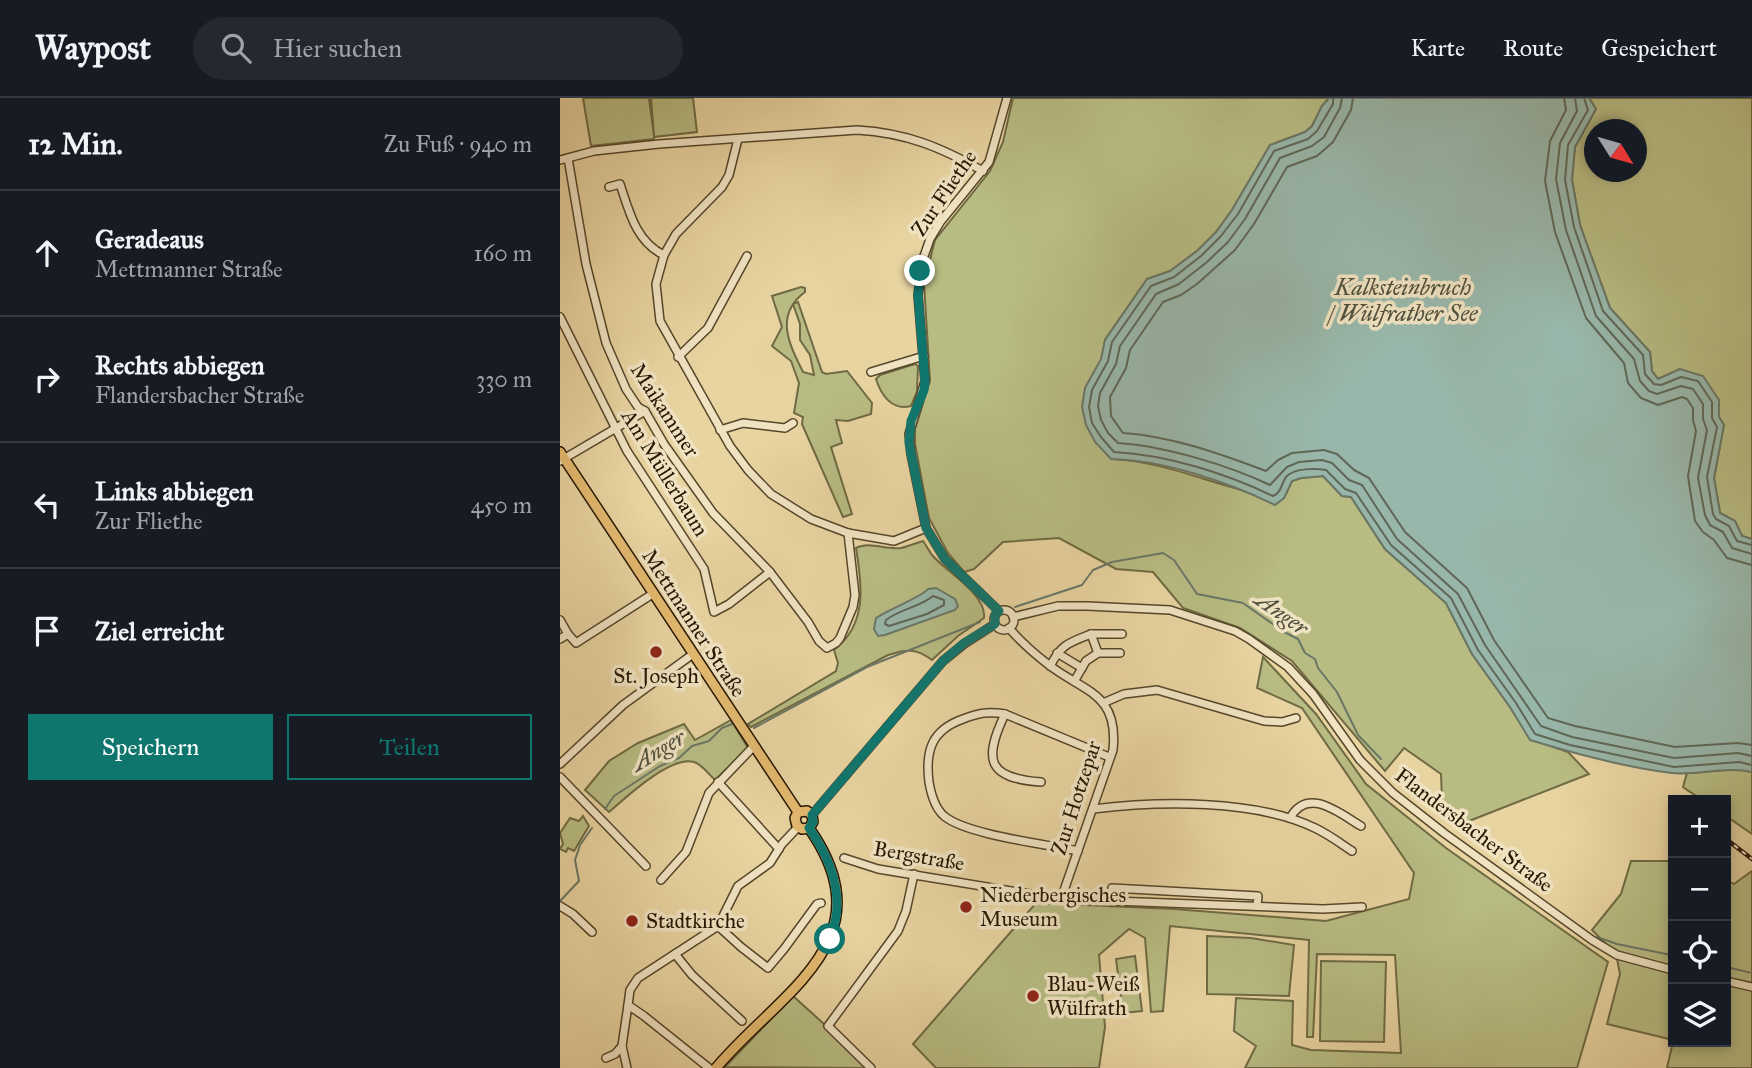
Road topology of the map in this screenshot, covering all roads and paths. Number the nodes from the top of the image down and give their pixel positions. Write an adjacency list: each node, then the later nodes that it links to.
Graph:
1 (1007, 98): 4 (street, Zur Fliethe)
2 (738, 139): 3 (street); 4 (street); 6 (street)
3 (564, 159): 12 (street, Maikammer)
4 (983, 171): 9 (street, Zur Fliethe)
5 (609, 187): 6 (street)
6 (664, 255): 10 (street)
7 (747, 256): 10 (street)
8 (560, 317): 14 (street, Am Müllerbaum)
9 (924, 356): 11 (street); 17 (street, Zur Fliethe)
10 (678, 357): 15 (street)
11 (871, 372)
12 (645, 411): 14 (street); 19 (street, Maikammer)
13 (793, 423): 15 (street)
14 (615, 428): 16 (street); 19 (street, Am Müllerbaum)
15 (720, 430): 18 (street)
16 (561, 457): 20 (main road, Mettmanner Straße)
17 (926, 528): 18 (street); 21 (street, Zur Fliethe)
18 (848, 533): 19 (street, Maikammer)
19 (770, 572)
20 (654, 593): 26 (street); 33 (main road, Mettmanner Straße)
21 (999, 611): 22 (street); 24 (street)
22 (1013, 617): 25 (street); 69 (street, Flandersbacher Straße)
23 (560, 620): 26 (street)
24 (995, 624): 25 (street); 48 (street)
25 (1009, 628): 34 (street)
26 (568, 634): 29 (street)
27 (1091, 634): 28 (street); 30 (street); 31 (street)
28 (1122, 634)
29 (560, 639)
30 (1057, 653): 34 (street); 35 (street)
31 (1098, 653): 32 (street); 35 (street)
32 (1120, 653)
33 (693, 654): 40 (main road, Mettmanner Straße); 42 (street)
34 (1050, 666): 36 (street)
35 (1082, 668): 36 (street)
36 (1075, 680): 37 (street)
37 (1103, 703): 39 (street); 41 (street, Zur Hotzepar)
38 (1004, 714): 41 (street); 45 (street); 54 (street)
39 (1296, 718)
40 (754, 746): 44 (street); 47 (main road, Mettmanner Straße)
41 (1110, 757): 46 (street, Zur Hotzepar)
42 (560, 764)
43 (560, 777): 57 (street)
44 (718, 782): 53 (street); 59 (street)
45 (1041, 782)
46 (1093, 809): 49 (street); 54 (street, Zur Hotzepar)
47 (798, 812): 48 (main road); 51 (main road)
48 (812, 815): 52 (main road)
49 (1290, 818): 50 (street); 55 (street)
50 (1361, 826)
51 (798, 827): 52 (main road); 53 (street)
52 (809, 828): 78 (main road)
53 (779, 849): 66 (street)
54 (1079, 851): 60 (street, Zur Hotzepar)
55 (1352, 851)
56 (844, 858): 58 (street, Bergstraße)
57 (646, 866)
58 (914, 874): 60 (street, Bergstraße); 79 (street)
59 (661, 880)
60 (1061, 899): 61 (street, Bergstraße)
61 (1112, 902): 64 (street, Bergstraße); 64 (street, Bergstraße)
62 (821, 903): 66 (street)
63 (560, 906): 67 (street)
64 (1257, 906): 65 (street, Bergstraße)
65 (1362, 907)
66 (718, 926): 68 (street)
67 (592, 932)
68 (675, 954): 72 (street); 73 (street)
69 (1668, 969)
70 (1731, 982): 71 (street)
71 (1752, 986)
72 (628, 1005): 74 (street); 77 (street)
73 (742, 1021)
74 (622, 1046): 75 (street); 76 (street)
75 (606, 1058)
76 (627, 1068)
77 (709, 1068)
78 (716, 1068)
79 (871, 1068)

